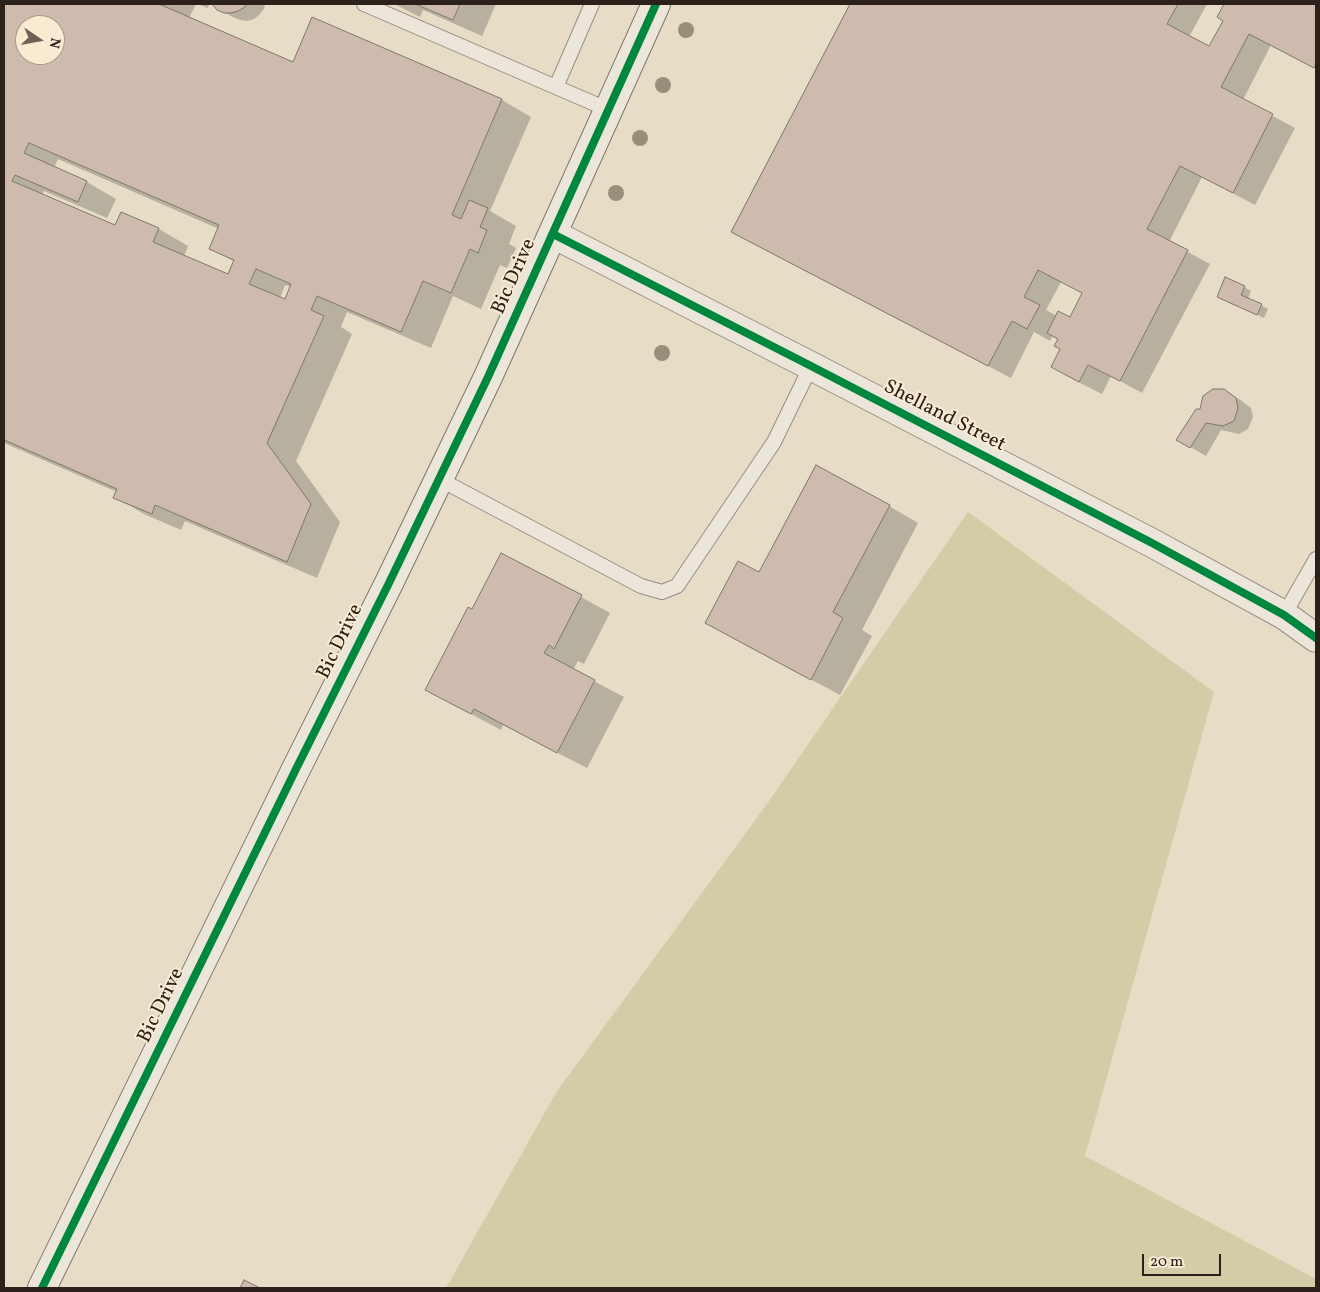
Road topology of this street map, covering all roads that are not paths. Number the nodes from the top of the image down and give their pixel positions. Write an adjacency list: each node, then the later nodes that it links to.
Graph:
1 (364, 4): 4 (lane)
2 (592, 4): 4 (lane)
3 (656, 4): 5 (street, Bic Drive)
4 (556, 86): 5 (lane)
5 (609, 110): 6 (street, Bic Drive)
6 (553, 234): 7 (street, Shelland Street); 8 (street, Bic Drive)
7 (810, 366): 8 (lane); 10 (street, Shelland Street)
8 (439, 479): 12 (street, Bic Drive)
9 (1316, 559): 10 (lane)
10 (1284, 615): 11 (street, Shelland Street)
11 (1316, 638)
12 (42, 1288)

